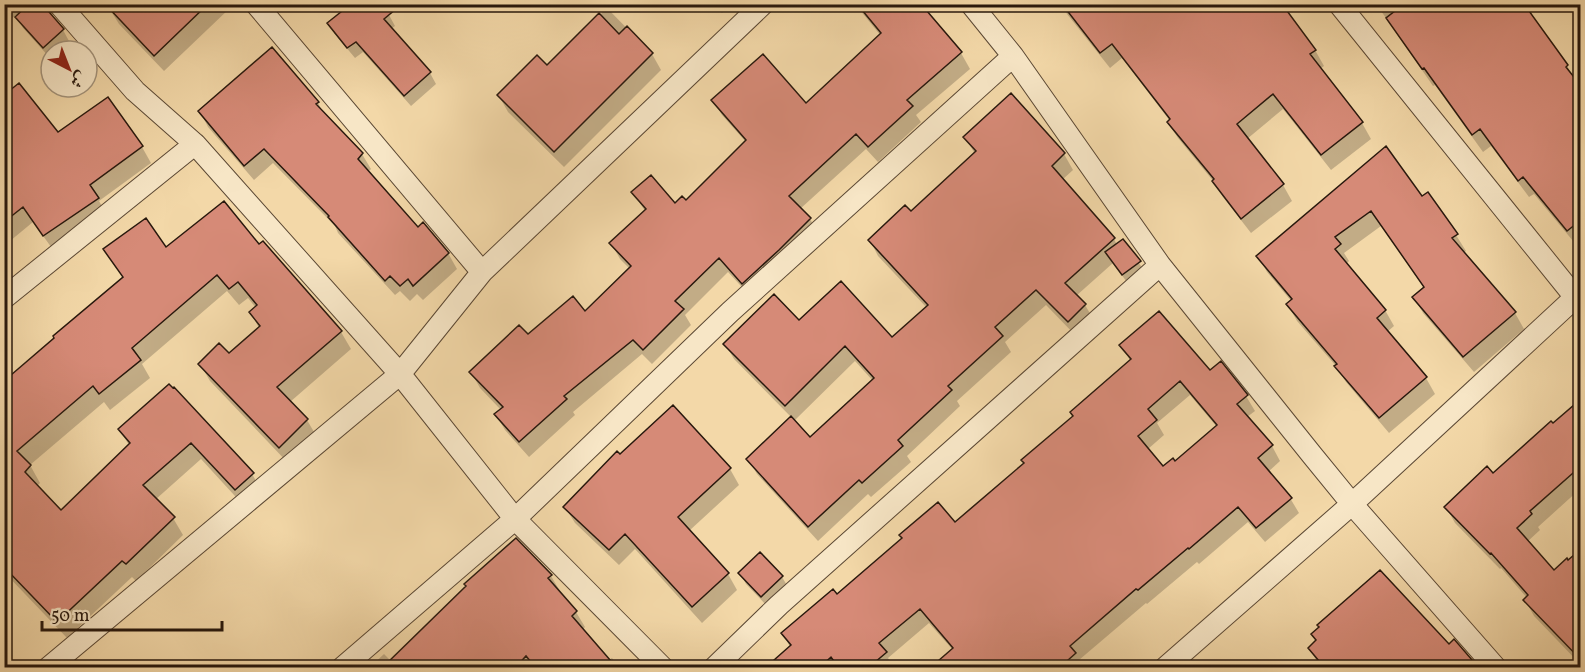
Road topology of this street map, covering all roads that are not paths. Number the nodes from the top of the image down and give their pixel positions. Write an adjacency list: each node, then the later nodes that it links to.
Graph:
1 (59, 4): 7 (street)
2 (256, 4): 9 (street)
3 (763, 4): 9 (street)
4 (971, 4): 6 (street)
5 (1339, 4): 10 (street)
6 (1013, 56): 8 (street); 14 (street)
7 (195, 144): 11 (street); 12 (street)
8 (1160, 265): 13 (street); 18 (street)
9 (482, 272): 12 (street)
10 (1578, 295): 13 (street)
11 (4, 298)
12 (400, 374): 14 (street); 15 (street)
13 (1352, 504): 19 (street); 20 (street)
14 (515, 519): 16 (street); 17 (street)
15 (48, 668)
16 (342, 668)
17 (663, 668)
18 (714, 668)
19 (1165, 668)
20 (1497, 668)

